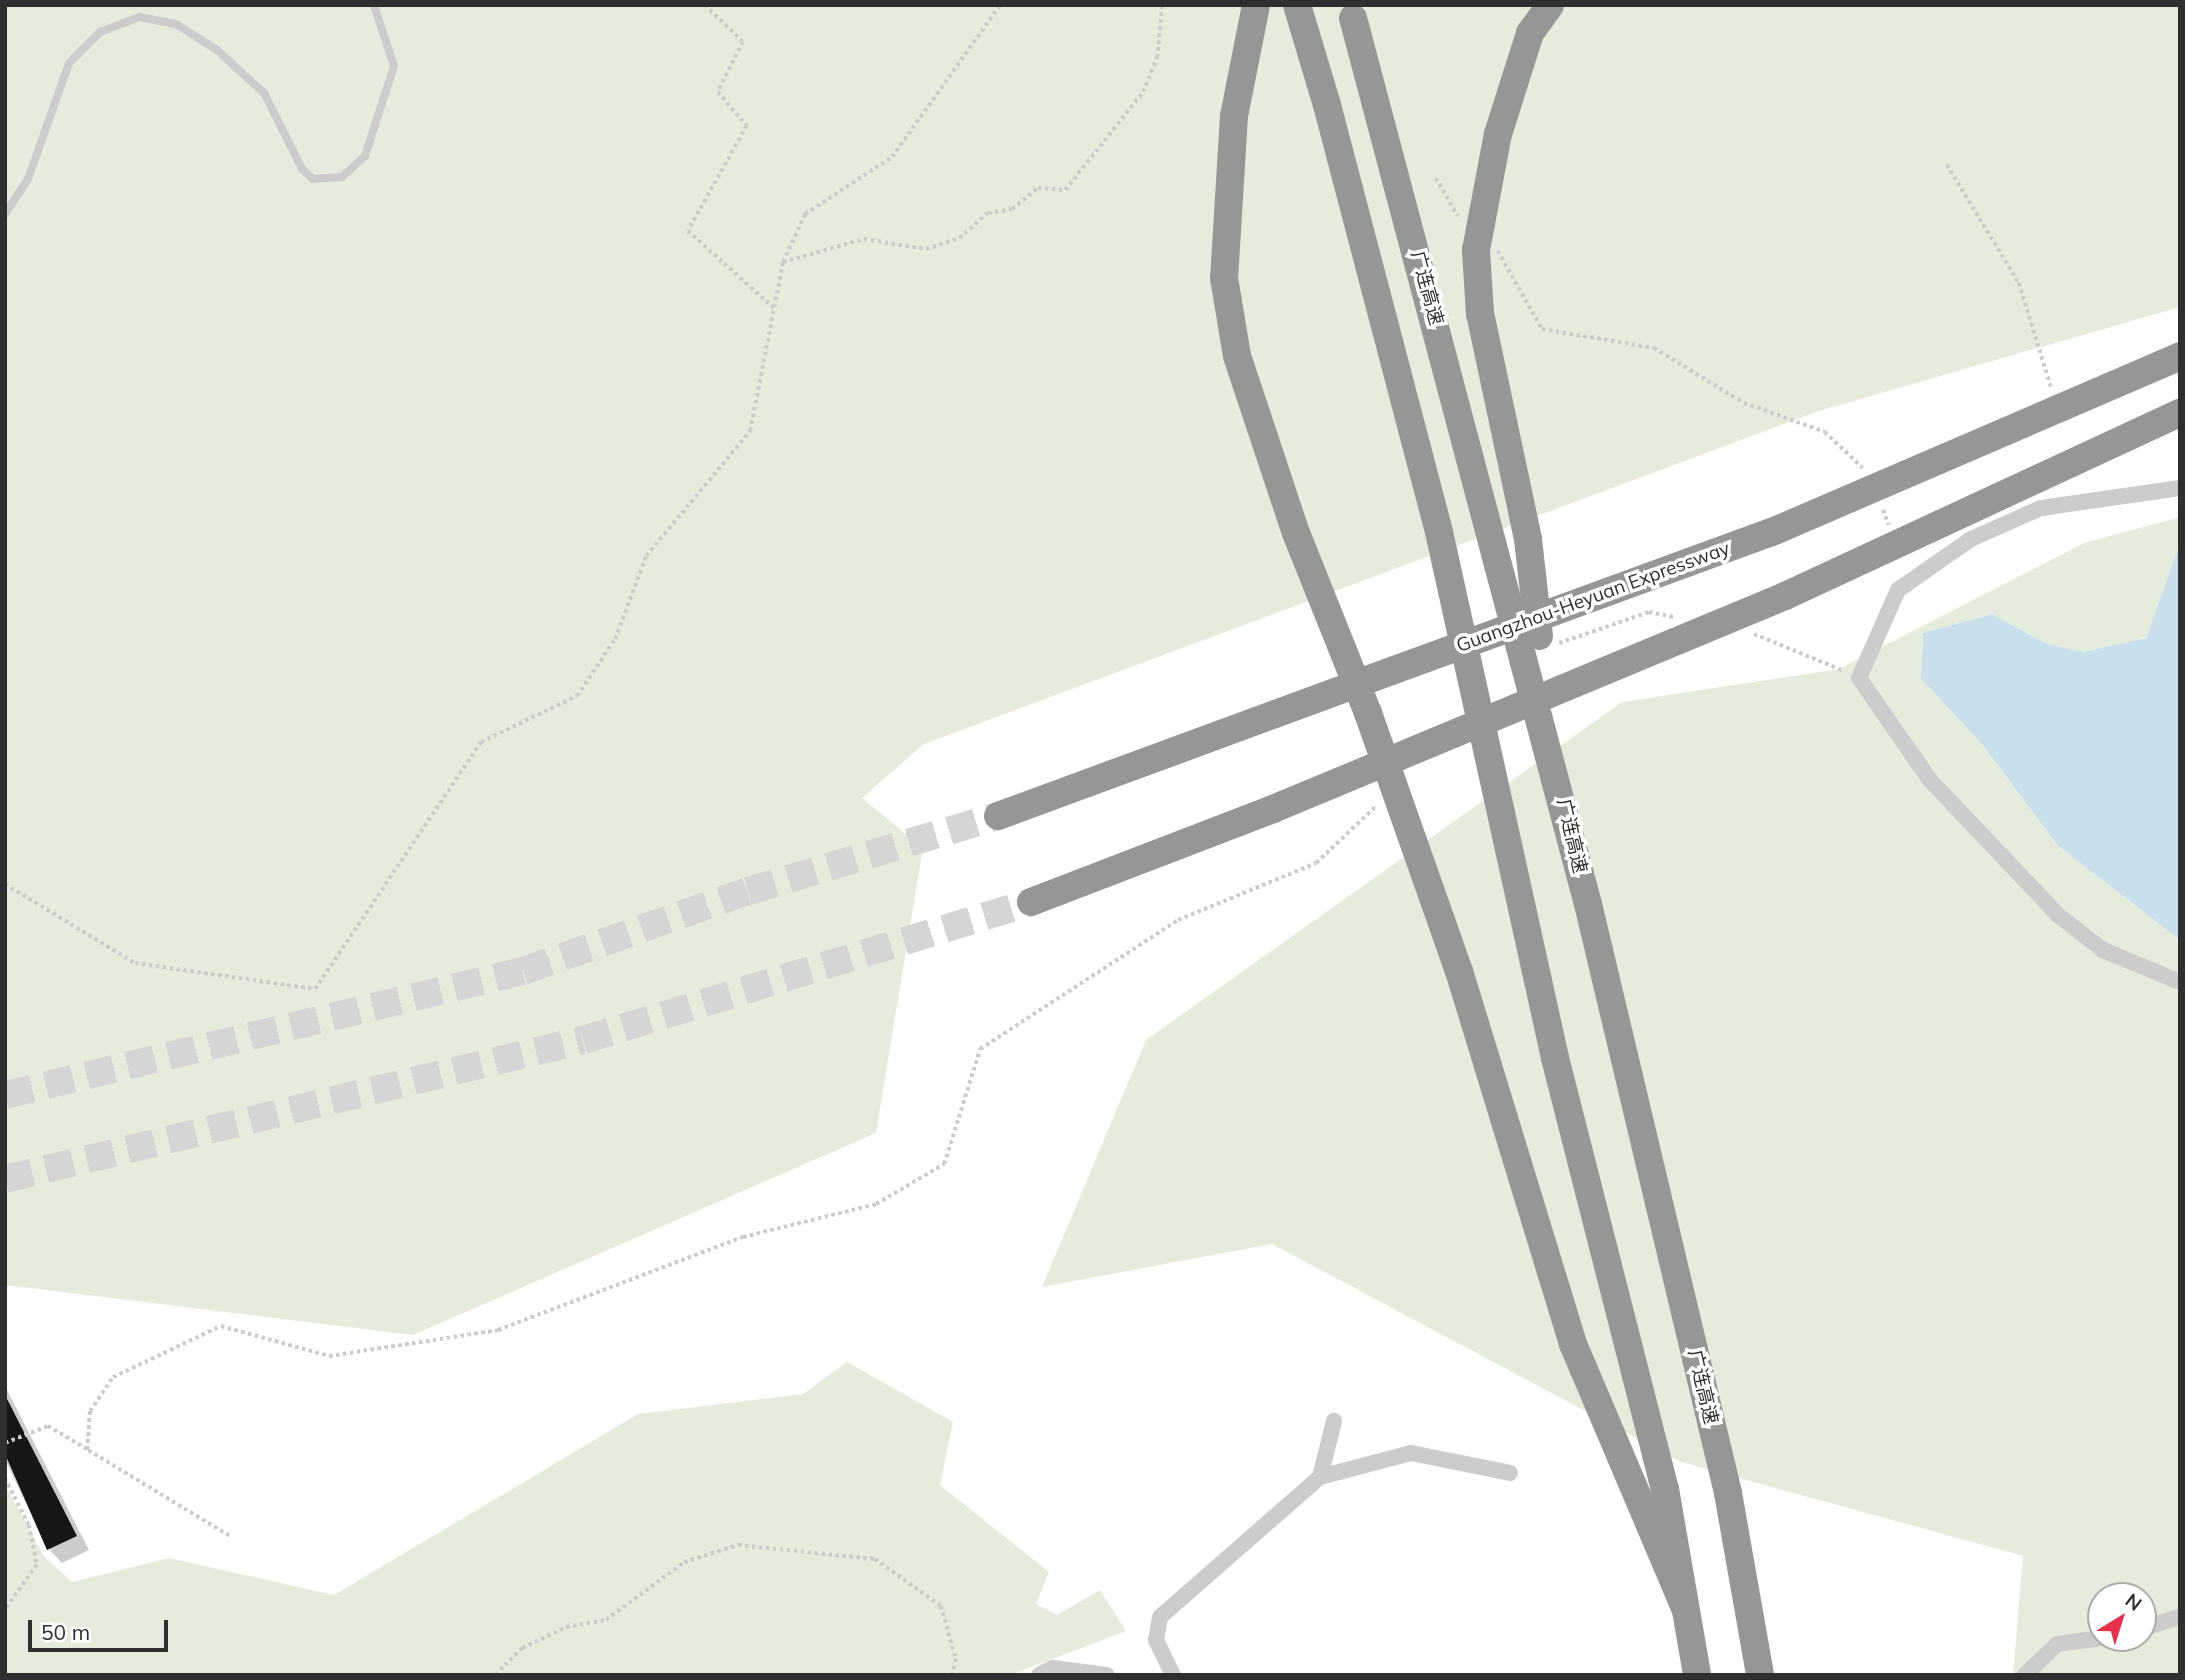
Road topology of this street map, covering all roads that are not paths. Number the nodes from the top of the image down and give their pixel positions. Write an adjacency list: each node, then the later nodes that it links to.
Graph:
1 (374, 5): 6 (lane)
2 (1256, 5): 17 (highway, bridge)
3 (1297, 5): 17 (highway, bridge)
4 (1550, 5): 10 (highway, bridge)
5 (1352, 12): 10 (highway, 广连高速, bridge)
6 (5, 214)
7 (2180, 356): 11 (highway, Guangzhou-Heyuan Expressway, bridge)
8 (2180, 413): 12 (highway, bridge)
9 (2180, 488): 13 (street)
10 (1550, 744): 25 (highway, 广连高速, bridge)
11 (998, 816)
12 (1031, 902)
13 (2180, 982)
14 (1334, 1421): 16 (street)
15 (1510, 1473): 16 (street)
16 (1320, 1477): 23 (street)
17 (1685, 1608): 24 (highway)
18 (2180, 1617): 19 (street)
19 (2157, 1624)
20 (2087, 1640): 26 (street)
21 (1039, 1675): 22 (street)
22 (1107, 1675)
23 (1173, 1675)
24 (1697, 1675)
25 (1760, 1675)
26 (2025, 1675)

